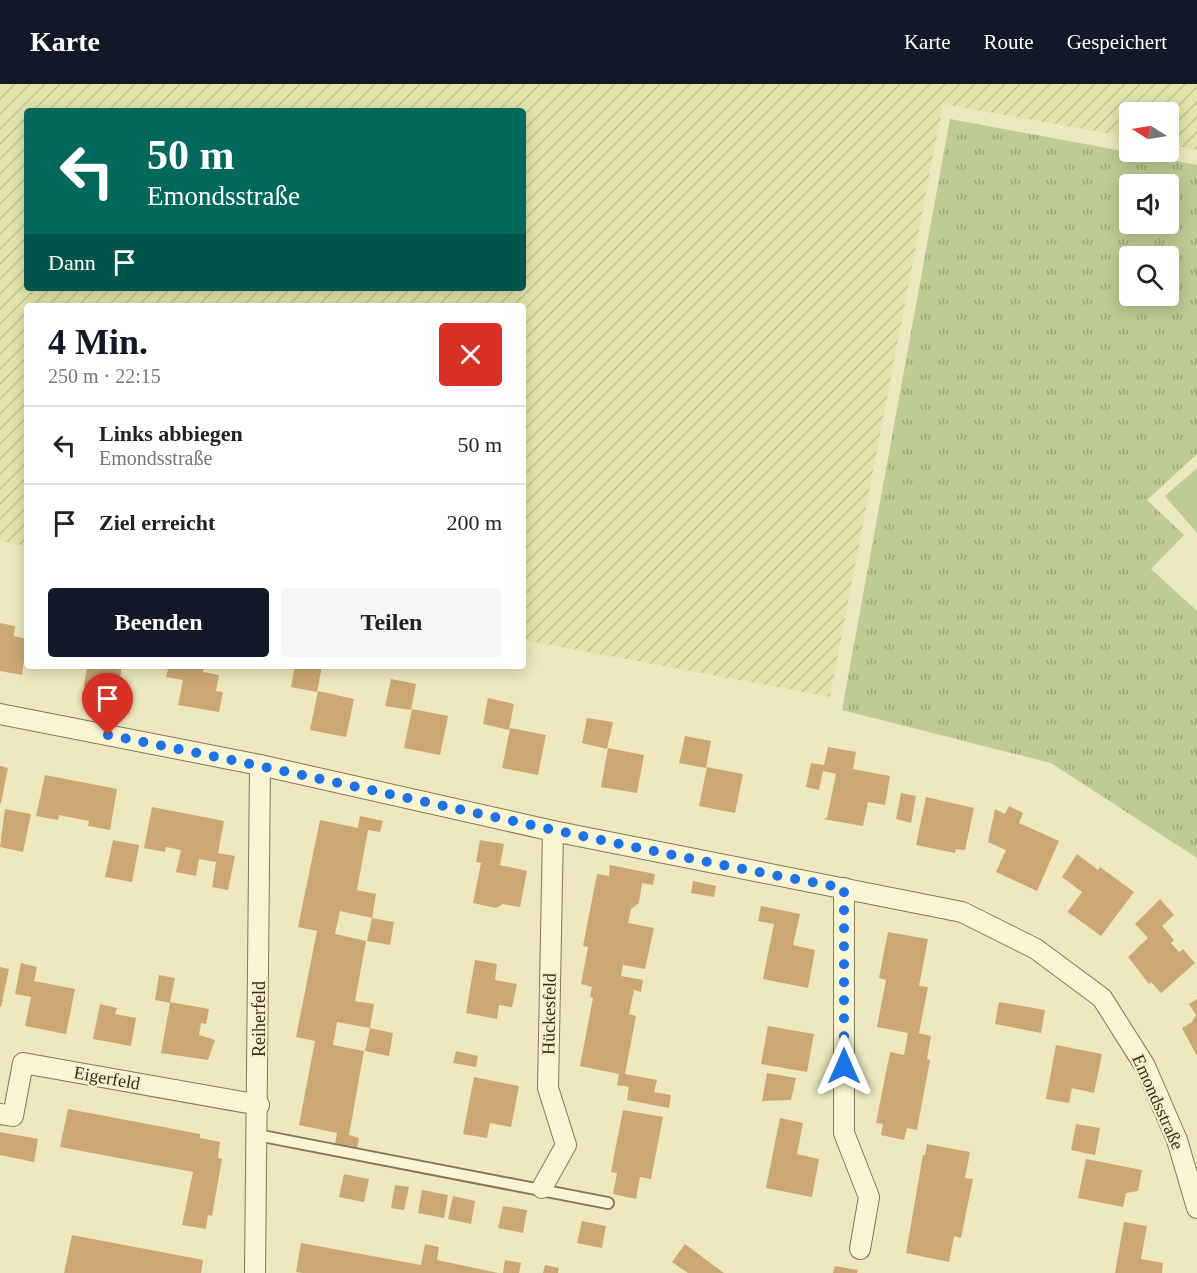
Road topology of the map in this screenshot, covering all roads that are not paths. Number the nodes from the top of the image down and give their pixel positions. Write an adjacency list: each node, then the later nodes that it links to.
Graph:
1 (0, 714): 2 (street, Emondsstraße)
2 (260, 765): 3 (street, Emondsstraße); 5 (street, Reiherfeld)
3 (553, 831): 4 (street, Emondsstraße); 8 (street, Hückesfeld)
4 (844, 888): 10 (street, Emondsstraße); 11 (street)
5 (259, 1105): 6 (street, Eigerfeld); 7 (street, Reiherfeld)
6 (0, 1114)
7 (257, 1135): 8 (lane); 12 (street, Reiherfeld)
8 (542, 1188): 9 (lane)
9 (608, 1203)
10 (1197, 1208)
11 (860, 1249)
12 (255, 1273)

